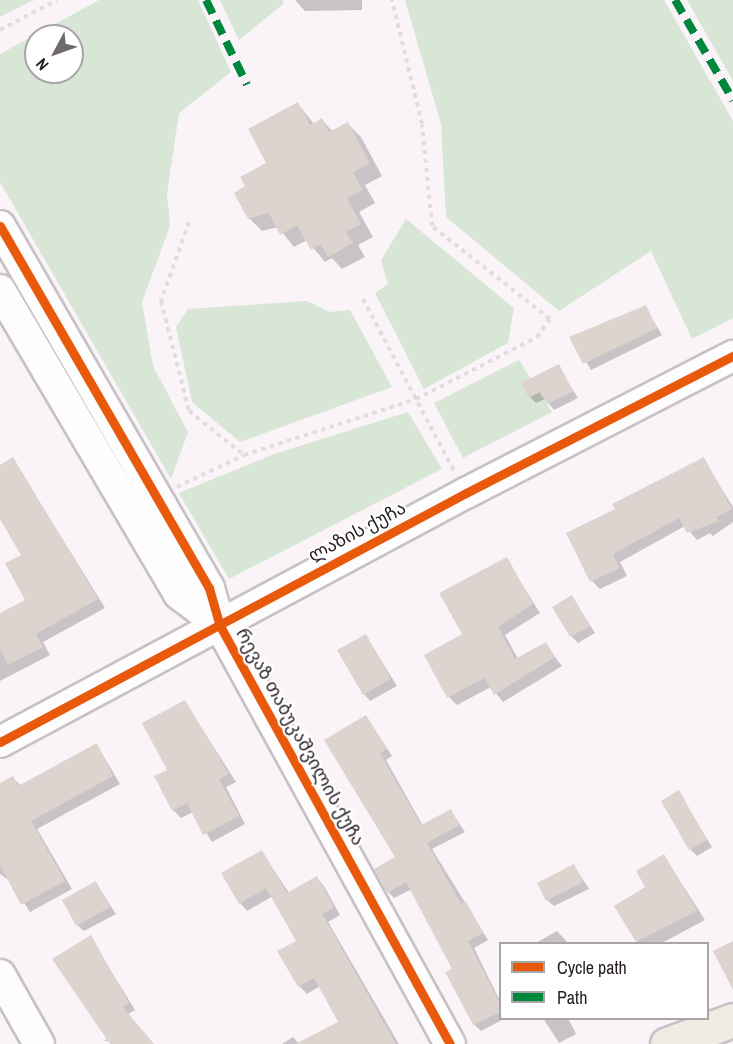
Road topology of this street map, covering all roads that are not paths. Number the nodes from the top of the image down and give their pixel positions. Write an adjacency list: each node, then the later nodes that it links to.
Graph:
1 (0, 226): 4 (street, რევაზ თაბუკაშვილის ქუჩა)
2 (0, 290): 4 (street, რევაზ თაბუკაშვილის ქუჩა)
3 (733, 356): 4 (street, ლაზის ქუჩა)
4 (219, 624): 5 (street, ლაზის ქუჩა); 9 (street, რევაზ თაბუკაშვილის ქუჩა)
5 (0, 742)
6 (0, 975): 8 (street)
7 (733, 1020): 10 (main road)
8 (39, 1044)
9 (450, 1044)
10 (667, 1044)

